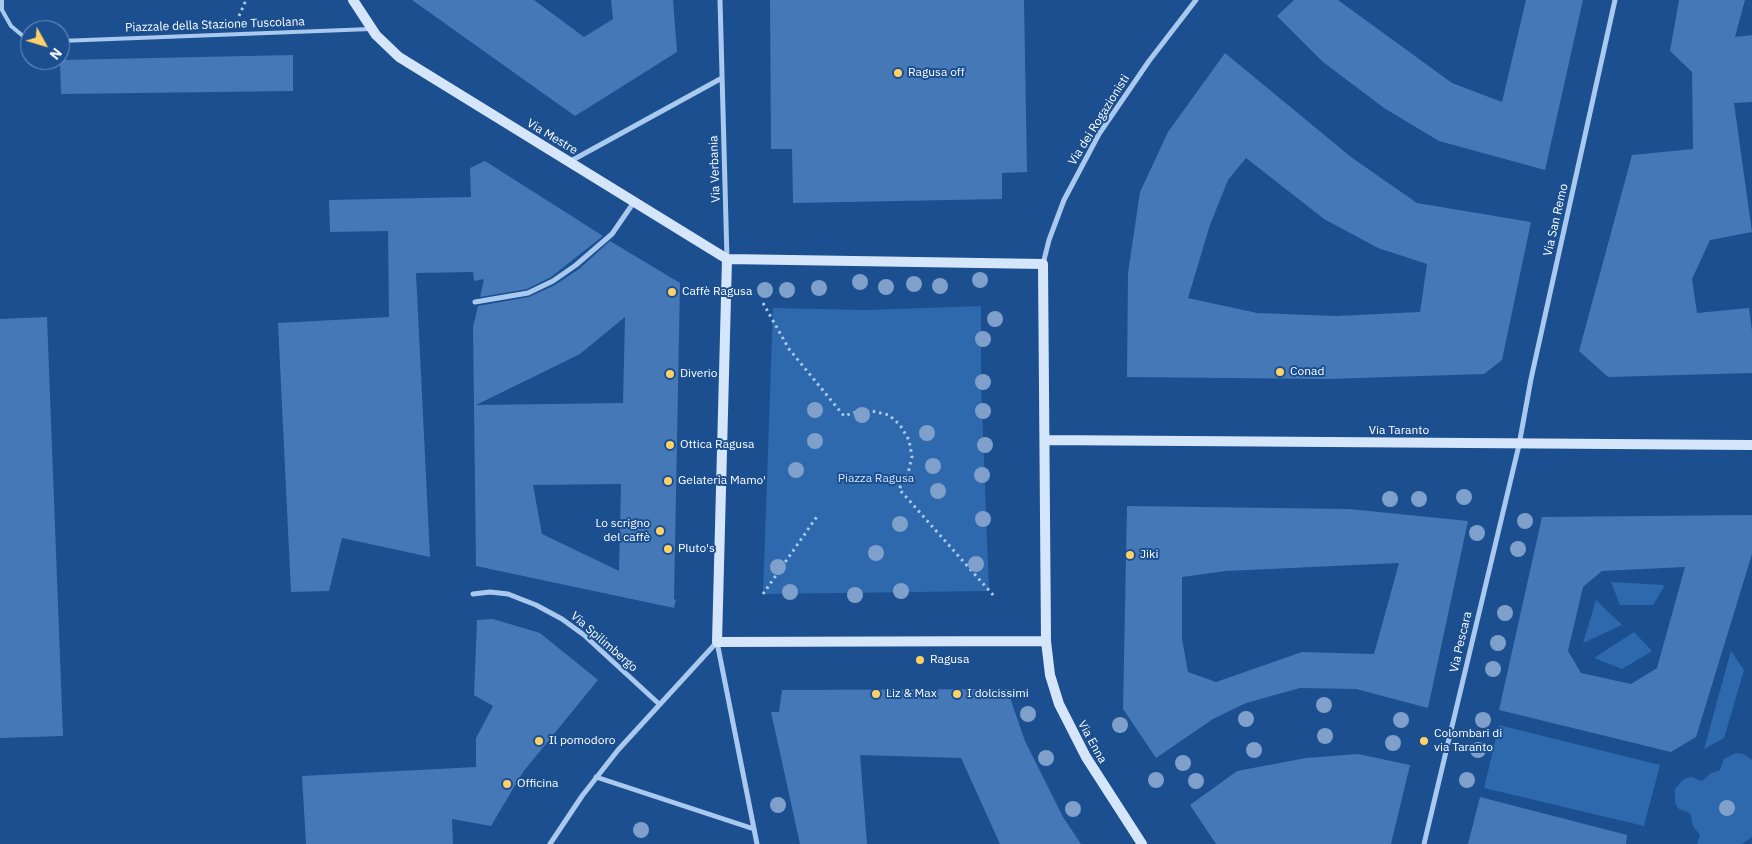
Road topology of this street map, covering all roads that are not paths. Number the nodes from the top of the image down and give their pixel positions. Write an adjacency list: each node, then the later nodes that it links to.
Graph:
1 (2, 0): 7 (lane)
2 (353, 0): 6 (main road, Via Mestre)
3 (720, 0): 9 (street, Via Verbania)
4 (1196, 0): 13 (street, Via dei Rogazionisti)
5 (1615, 0): 16 (street, Via San Remo)
6 (371, 29): 8 (lane, Piazzale della Stazione Tuscolana); 10 (main road, Via Mestre)
7 (20, 34)
8 (70, 41)
9 (722, 78): 10 (street); 12 (street, Via Verbania)
10 (569, 162): 11 (main road, Via Mestre)
11 (634, 202): 12 (main road, Via Mestre); 14 (street)
12 (727, 259): 13 (main road); 20 (main road)
13 (1043, 264): 15 (main road)
14 (474, 302)
15 (1045, 440): 16 (main road, Via Taranto); 19 (main road)
16 (1519, 445): 17 (main road, Via Taranto); 27 (street, Via Pescara)
17 (1752, 445)
18 (473, 594): 21 (street, Via Spilimbergo)
19 (1046, 641): 20 (main road); 26 (main road, Via Enna)
20 (716, 642): 21 (street); 23 (street)
21 (658, 703): 22 (street)
22 (596, 777): 23 (street); 24 (street)
23 (754, 829): 25 (street)
24 (550, 844)
25 (758, 844)
26 (1142, 844)
27 (1424, 844)

